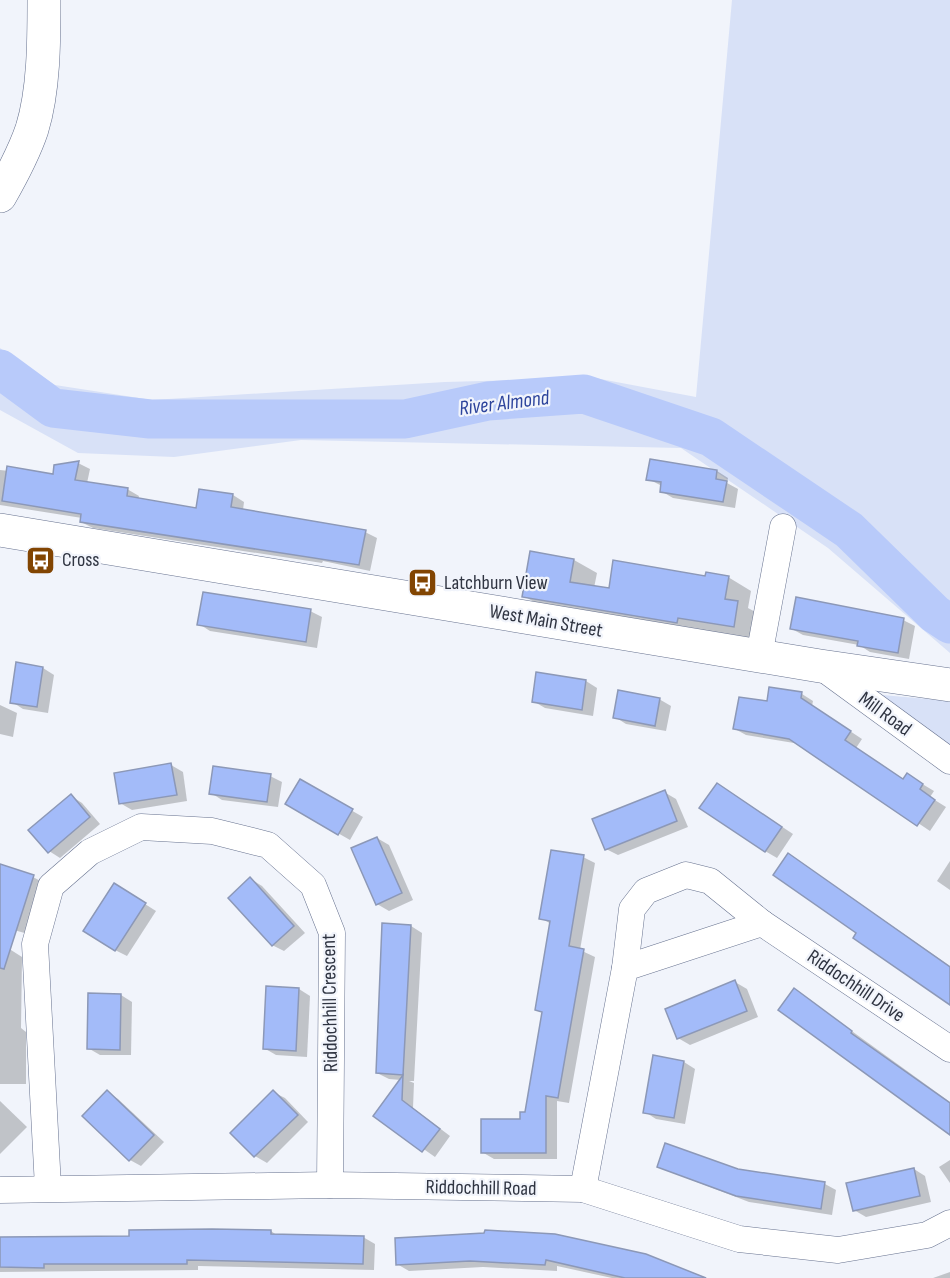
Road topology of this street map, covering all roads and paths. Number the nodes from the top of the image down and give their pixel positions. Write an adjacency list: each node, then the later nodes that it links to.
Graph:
1 (44, 0): 2 (main road)
2 (0, 196)
3 (783, 527): 5 (street)
4 (0, 530): 5 (main road, West Main Street)
5 (759, 656): 6 (main road, West Main Street)
6 (820, 666): 7 (main road, West Main Street); 8 (street, Mill Road)
7 (950, 685)
8 (950, 761)
9 (762, 923): 10 (street); 10 (street, Riddochhill Drive); 11 (street, Riddochhill Drive)
10 (625, 968): 14 (street, Riddochhill Drive)
11 (950, 1049)
12 (330, 1185): 13 (street, Riddochhill Road); 13 (street, Riddochhill Crescent); 14 (street, Riddochhill Road)
13 (48, 1187): 15 (street, Riddochhill Road)
14 (583, 1189): 16 (street, Riddochhill Road)
15 (0, 1190)
16 (950, 1223)

